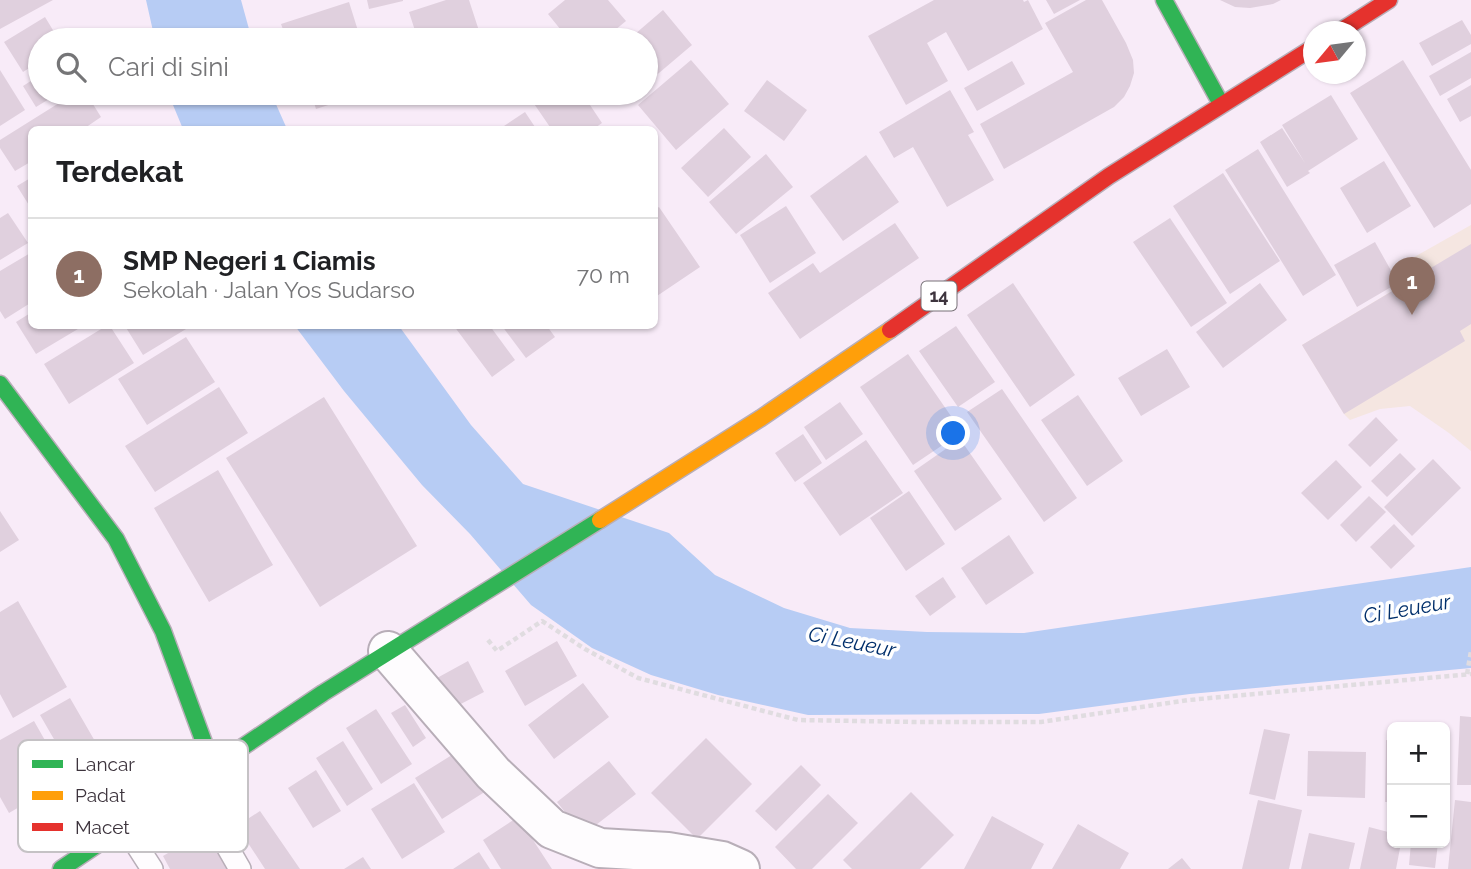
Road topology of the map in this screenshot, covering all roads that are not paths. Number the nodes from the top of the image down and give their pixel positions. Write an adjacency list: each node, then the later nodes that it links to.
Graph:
1 (1164, 0): 5 (main road)
2 (1389, 0): 3 (main road)
3 (1356, 21)
4 (1303, 54): 5 (main road, 14)
5 (1221, 104): 7 (main road, 14)
6 (0, 384): 8 (main road)
7 (388, 651): 9 (main road, 14); 10 (street)
8 (203, 740)
9 (248, 744)
10 (567, 836): 17 (street); 18 (street)
11 (87, 852): 14 (main road, 14)
12 (141, 852): 15 (lane)
13 (230, 852): 16 (lane)
14 (61, 869)
15 (152, 869)
16 (240, 869)
17 (597, 869)
18 (740, 869)

